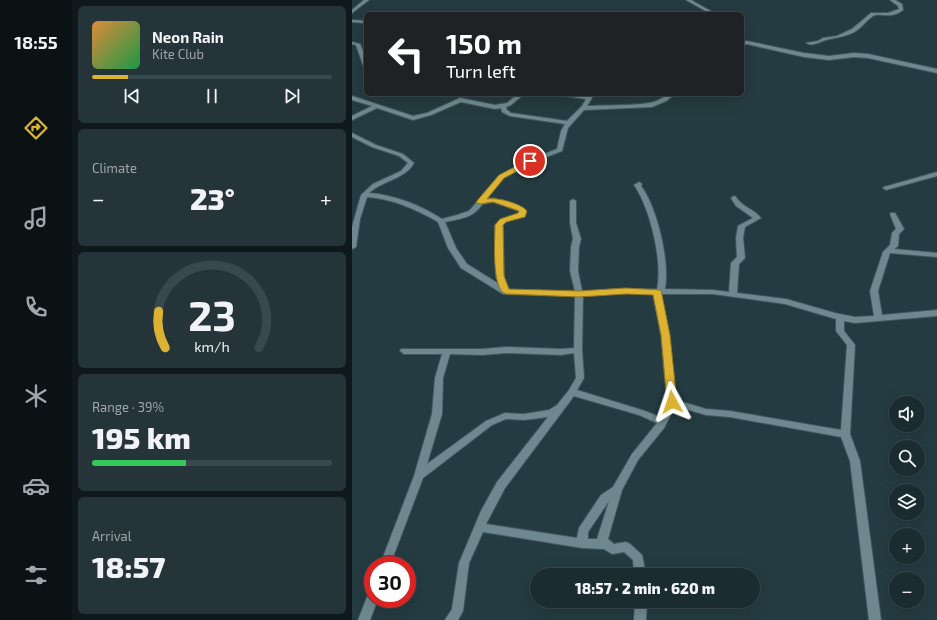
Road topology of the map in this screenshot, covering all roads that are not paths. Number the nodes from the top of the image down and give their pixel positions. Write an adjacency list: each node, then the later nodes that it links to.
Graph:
1 (367, 0): 4 (street)
2 (688, 0): 5 (street)
3 (892, 0): 10 (street)
4 (352, 12)
5 (710, 12)
6 (352, 21): 7 (street)
7 (364, 22)
8 (744, 42): 12 (street)
9 (352, 43): 11 (street)
10 (808, 43)
11 (364, 60)
12 (937, 71)
13 (519, 96): 18 (street)
14 (578, 96): 19 (street)
15 (669, 96): 19 (street)
16 (352, 98): 17 (street)
17 (377, 106): 18 (street); 20 (street)
18 (503, 106): 21 (street)
19 (585, 108): 21 (street)
20 (352, 118)
21 (568, 123): 29 (street)
22 (352, 135): 26 (street)
23 (937, 174): 25 (street)
24 (639, 184): 36 (street)
25 (886, 188)
26 (364, 195): 31 (street); 32 (street)
27 (734, 198): 38 (street)
28 (573, 201): 37 (street)
29 (480, 202): 31 (street); 35 (street)
30 (893, 214): 33 (street)
31 (441, 221): 35 (street)
32 (352, 247)
33 (888, 250): 34 (street); 41 (street)
34 (937, 255)
35 (506, 292): 37 (street)
36 (657, 292): 37 (street); 38 (street); 46 (street)
37 (579, 294): 42 (street)
38 (733, 295): 40 (street)
39 (937, 313): 41 (street)
40 (840, 317): 41 (street); 49 (street)
41 (878, 318)
42 (578, 350): 44 (street); 45 (street)
43 (404, 351): 44 (street)
44 (447, 351): 50 (street)
45 (572, 392): 47 (street); 48 (street)
46 (672, 402): 48 (street); 49 (street)
47 (564, 404): 50 (street); 52 (street)
48 (663, 422): 51 (street)
49 (845, 434): 62 (street)
50 (419, 476): 55 (street)
51 (617, 490): 53 (street); 54 (street)
52 (479, 527): 53 (street); 60 (street)
53 (582, 543): 54 (street)
54 (606, 544): 56 (street)
55 (388, 556)
56 (639, 568)
57 (368, 608): 59 (street)
58 (641, 608): 61 (street)
59 (364, 620)
60 (452, 620)
61 (640, 620)
62 (875, 620)

